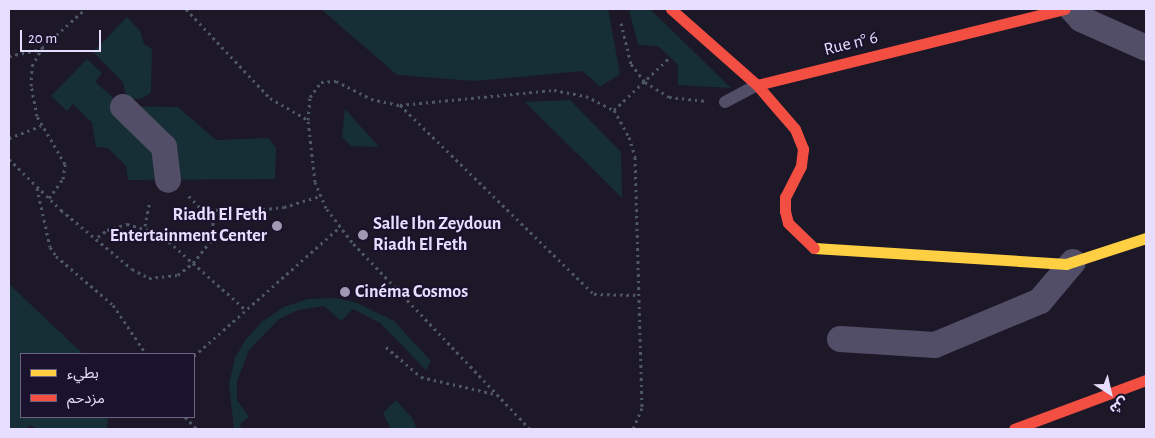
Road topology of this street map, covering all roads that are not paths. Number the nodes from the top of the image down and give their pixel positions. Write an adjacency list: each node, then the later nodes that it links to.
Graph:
1 (671, 9): 5 (street)
2 (1064, 9): 5 (street, Rue n° 6)
3 (1072, 9): 4 (street)
4 (1146, 48)
5 (757, 85): 6 (lane); 10 (street)
6 (725, 102)
7 (122, 106): 8 (street)
8 (167, 189)
9 (1146, 238): 10 (street)
10 (1073, 262): 11 (street)
11 (840, 339)
12 (1146, 380): 13 (street)
13 (1014, 429)

